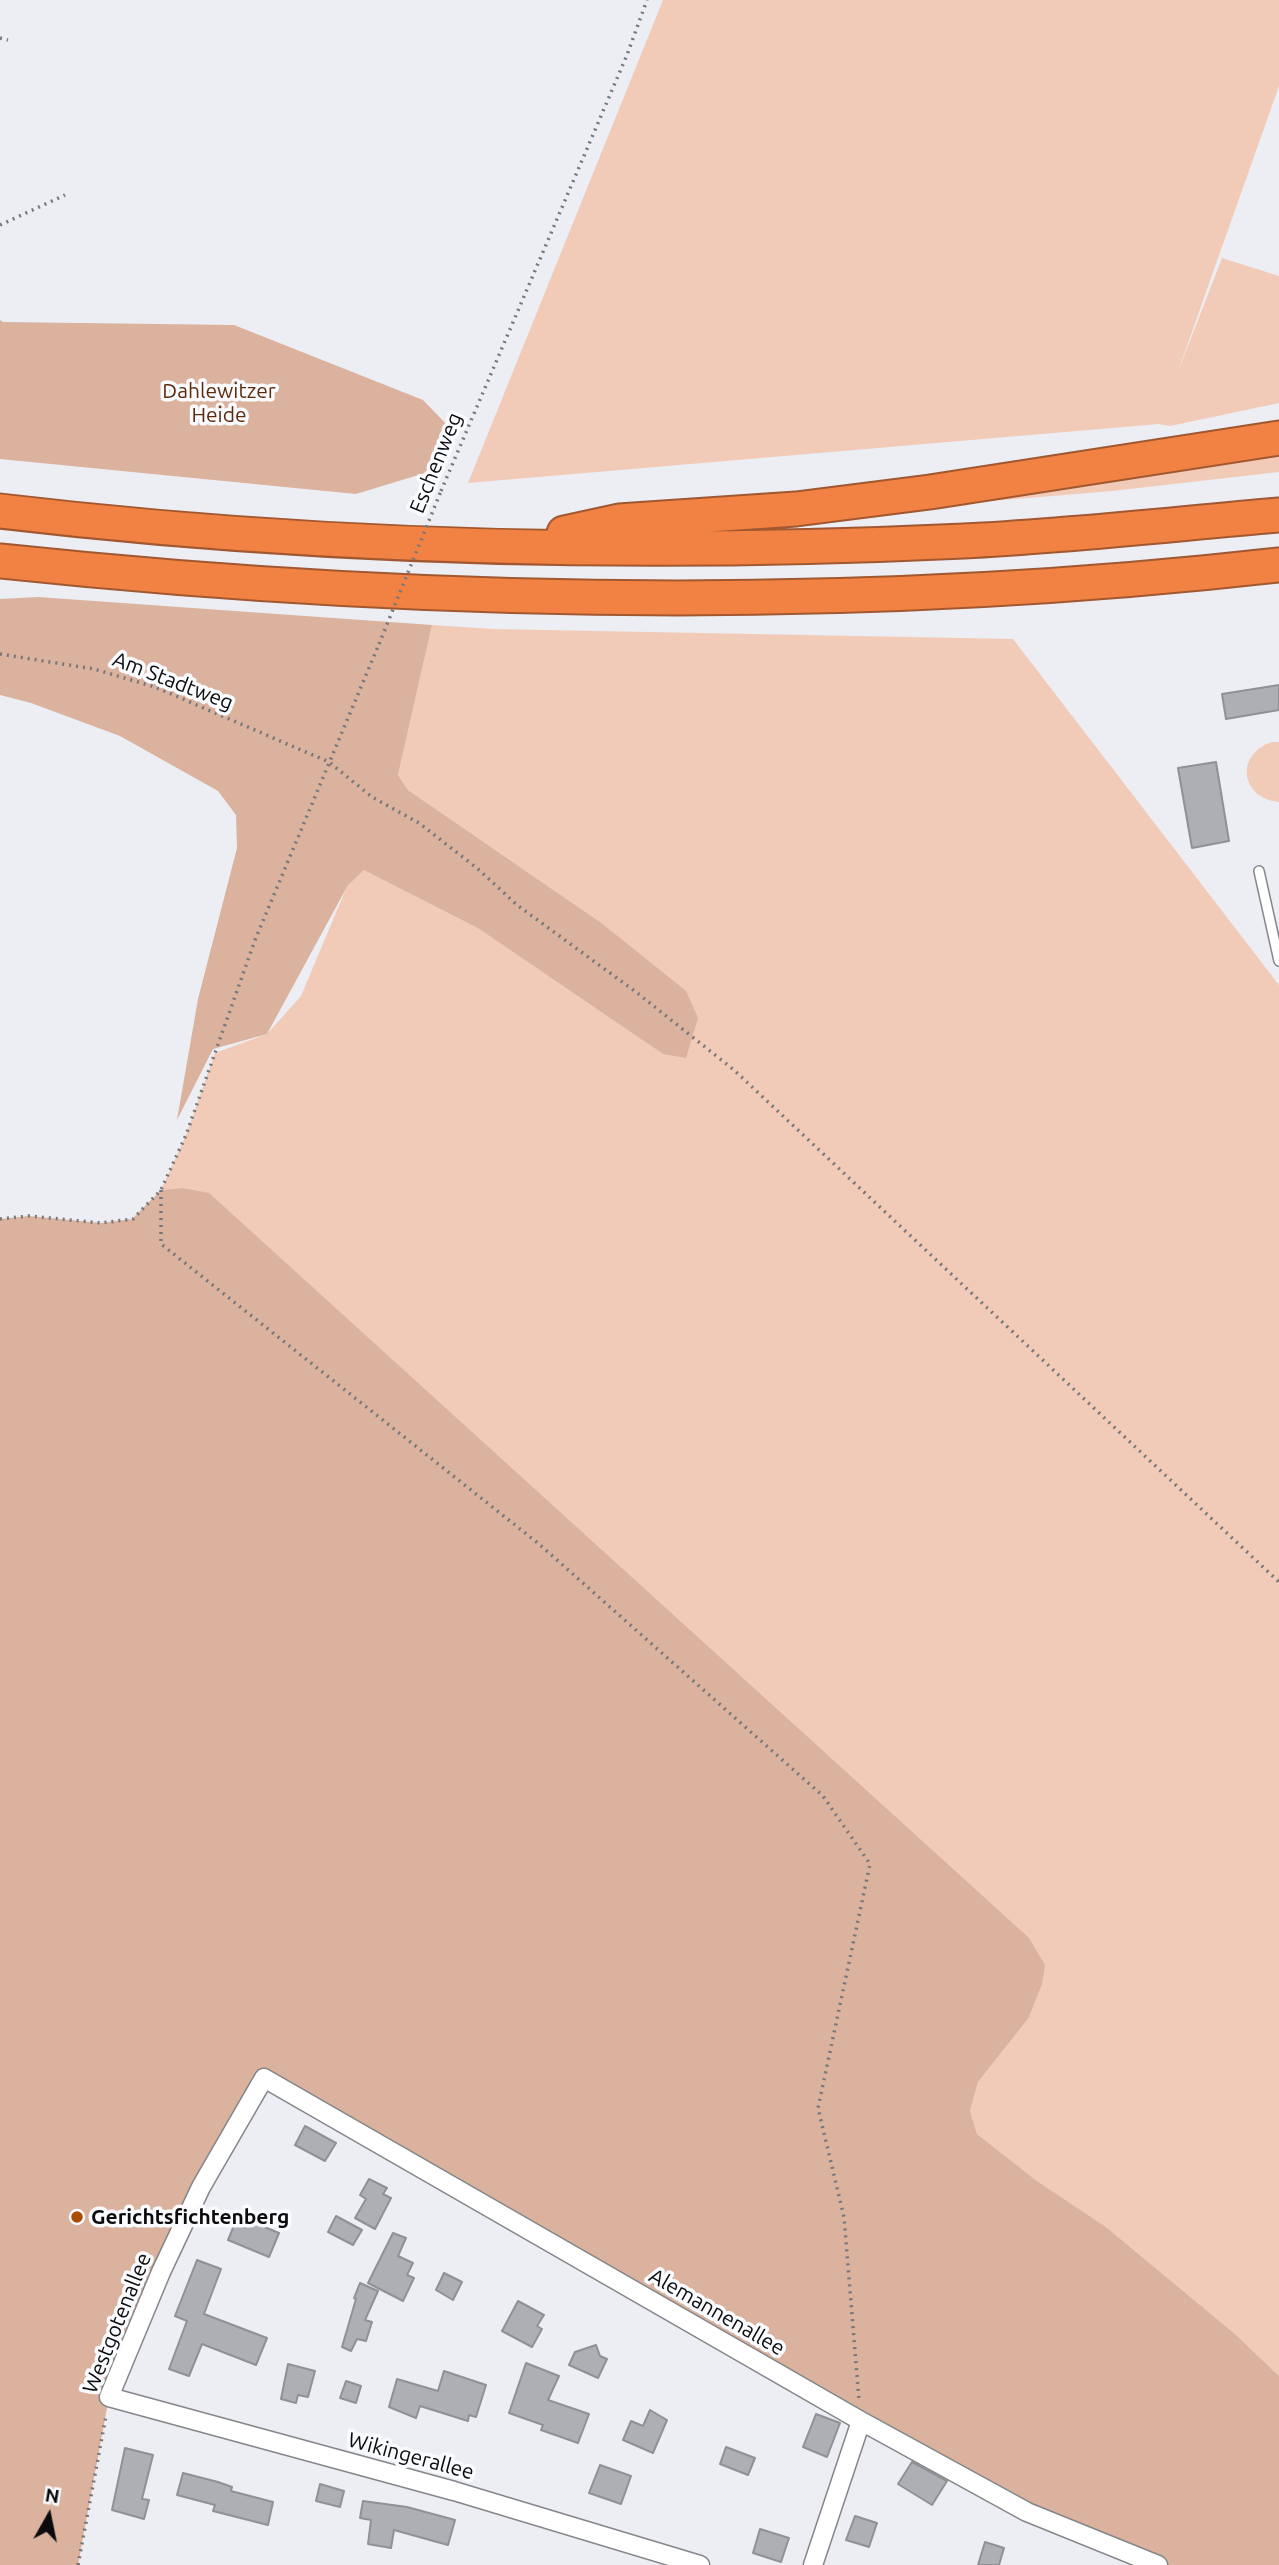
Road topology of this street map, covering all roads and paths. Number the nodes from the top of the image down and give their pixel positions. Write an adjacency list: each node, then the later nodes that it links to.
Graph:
1 (647, 0): 13 (path, Eschenweg, bridge)
2 (0, 38): 3 (path)
3 (8, 40)
4 (65, 195): 5 (path)
5 (0, 225)
6 (1279, 438): 9 (highway)
7 (0, 511): 9 (highway)
8 (1279, 515): 9 (highway)
9 (496, 547)
10 (0, 561): 11 (highway)
11 (1279, 565)
12 (0, 654): 13 (path, Am Stadtweg)
13 (329, 762): 16 (path, Eschenweg); 18 (path, Am Stadtweg)
14 (1259, 871): 15 (lane)
15 (1279, 961)
16 (162, 1190): 17 (path); 21 (path)
17 (0, 1219)
18 (1279, 1582)
19 (264, 2078): 20 (street, Westgotenallee); 21 (street, Alemannenallee)
20 (109, 2397): 22 (path, Westgotenallee); 23 (street, Wikingerallee)
21 (861, 2421): 24 (street); 25 (street, Alemannenallee)
22 (78, 2565)
23 (700, 2565)
24 (813, 2565)
25 (1158, 2565)

